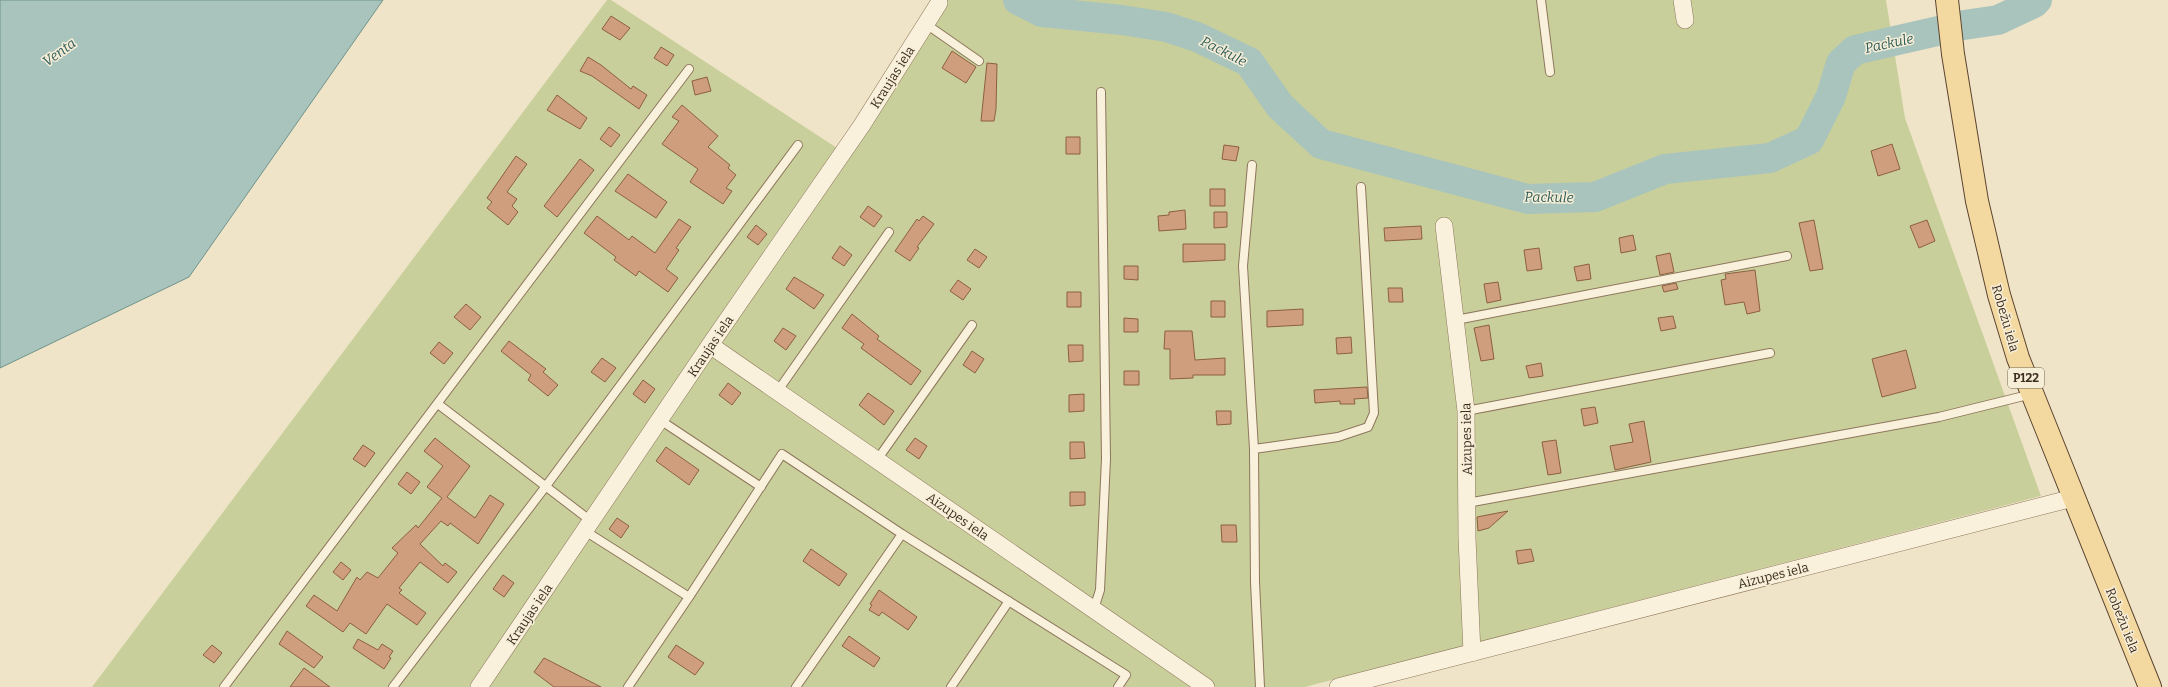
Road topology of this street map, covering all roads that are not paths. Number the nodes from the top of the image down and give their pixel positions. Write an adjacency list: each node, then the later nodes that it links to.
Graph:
1 (1541, 0): 9 (lane)
2 (1682, 0): 5 (street)
3 (1947, 0): 22 (main road, Robežu iela / P122)
4 (939, 3): 6 (street, Kraujas iela)
5 (1685, 20)
6 (926, 24): 7 (lane); 19 (street, Kraujas iela)
7 (979, 61)
8 (689, 69): 23 (lane)
9 (1550, 72)
10 (1101, 92): 36 (lane)
11 (798, 145): 28 (lane)
12 (1252, 165): 26 (lane)
13 (1361, 188): 26 (lane)
14 (1444, 226): 17 (street, Aizupes iela)
15 (889, 232): 21 (lane)
16 (1787, 256): 17 (lane)
17 (1456, 320): 24 (street, Aizupes iela)
18 (972, 325): 27 (lane)
19 (710, 346): 21 (street, Aizupes iela); 25 (street, Kraujas iela)
20 (1770, 353): 24 (lane)
21 (777, 392): 27 (street, Aizupes iela)
22 (2032, 394): 30 (main road, Robežu iela / P122); 31 (lane)
23 (438, 404): 28 (lane); 38 (lane)
24 (1466, 411): 31 (street, Aizupes iela)
25 (660, 420): 29 (lane); 32 (street, Kraujas iela)
26 (1254, 449): 46 (lane)
27 (877, 460): 36 (street, Aizupes iela)
28 (546, 486): 32 (lane); 39 (lane)
29 (761, 488): 33 (lane); 34 (lane)
30 (2073, 498): 37 (street, Aizupes iela); 48 (main road, Robežu iela / P122)
31 (1467, 503): 37 (street, Aizupes iela)
32 (588, 526): 34 (lane); 40 (street, Kraujas iela)
33 (902, 534): 35 (lane); 42 (lane)
34 (689, 596): 41 (lane)
35 (1009, 601): 43 (lane); 44 (lane)
36 (1094, 609): 45 (street, Aizupes iela)
37 (1472, 653): 47 (street, Aizupes iela)
38 (224, 687)
39 (393, 687)
40 (479, 687)
41 (628, 687)
42 (796, 687)
43 (951, 687)
44 (1118, 687)
45 (1206, 687)
46 (1260, 687)
47 (1338, 687)
48 (2150, 687)

